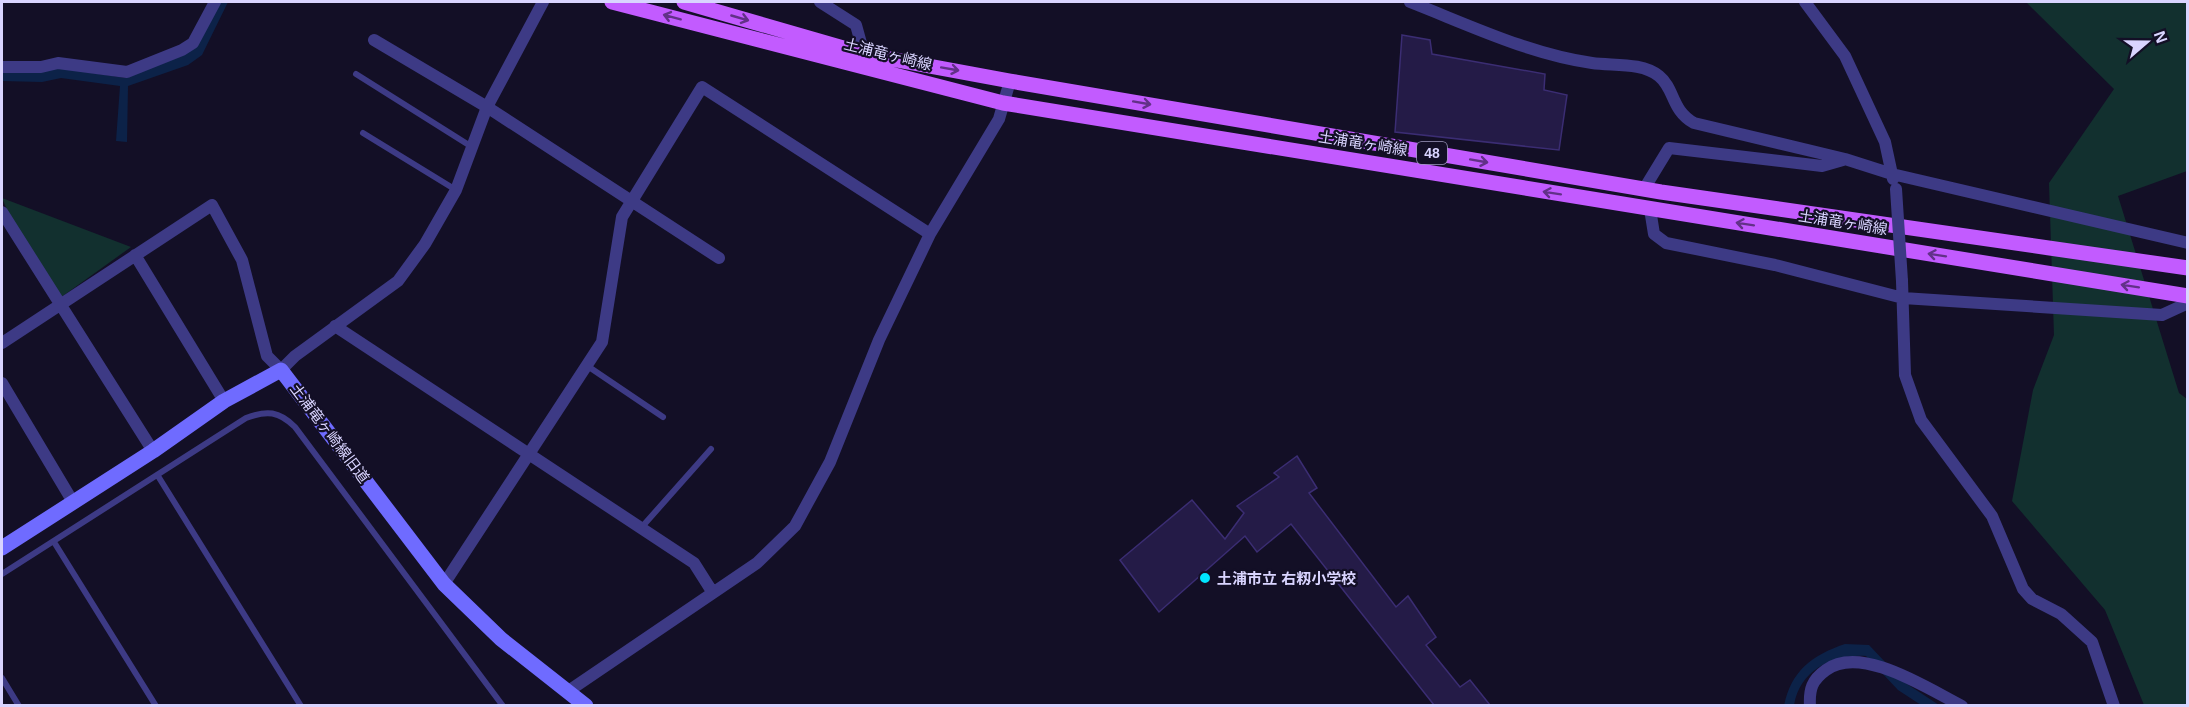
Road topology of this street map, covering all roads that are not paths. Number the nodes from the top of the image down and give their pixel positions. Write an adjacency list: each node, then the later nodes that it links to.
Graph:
1 (215, 2): 10 (street)
2 (543, 2): 14 (street)
3 (612, 2): 13 (main road, 土浦竜ヶ崎線 / 48, one-way to 3)
4 (684, 2): 9 (main road, 土浦竜ヶ崎線 / 48, one-way to 9)
5 (820, 2): 9 (street)
6 (1410, 2): 17 (street)
7 (1804, 2): 18 (street)
8 (374, 40): 14 (street)
9 (864, 54): 12 (main road, 土浦竜ヶ崎線 / 48, one-way to 12)
10 (2, 67)
11 (356, 74): 16 (lane)
12 (1010, 81): 13 (street); 19 (main road, 土浦竜ヶ崎線 / 48, one-way to 19)
13 (1003, 103): 22 (main road, 土浦竜ヶ崎線 / 48, one-way to 13); 25 (street)
14 (487, 107): 16 (street); 21 (street)
15 (363, 133): 20 (lane)
16 (472, 147): 20 (street)
17 (1845, 159): 18 (street); 19 (street)
18 (1892, 174): 26 (street); 31 (street, bridge)
19 (1644, 189): 29 (main road, 土浦竜ヶ崎線 / 48)
20 (456, 190): 34 (street)
21 (632, 202): 25 (street); 28 (street); 36 (street)
22 (1650, 209): 30 (main road, 土浦竜ヶ崎線 / 48, one-way to 22); 31 (street)
23 (2, 212): 24 (street)
24 (5, 228): 33 (street)
25 (930, 234): 51 (street)
26 (2187, 243)
27 (135, 255): 33 (street); 37 (street); 39 (street)
28 (719, 258)
29 (2187, 268)
30 (2187, 296)
31 (1903, 298): 32 (street); 61 (street)
32 (2187, 303)
33 (59, 305): 35 (street); 42 (street)
34 (335, 326): 37 (street); 43 (street)
35 (2, 342)
36 (586, 365): 40 (lane); 43 (street)
37 (281, 370): 39 (street, 土浦竜ヶ崎線旧道); 50 (street, 土浦竜ヶ崎線旧道)
38 (2, 383): 45 (street)
39 (224, 401): 42 (street, 土浦竜ヶ崎線旧道)
40 (663, 417)
41 (711, 449): 46 (lane)
42 (153, 451): 45 (street, 土浦竜ヶ崎線旧道)
43 (527, 453): 46 (street); 50 (street)
44 (158, 476): 47 (lane); 56 (lane); 57 (lane)
45 (73, 502): 48 (street, 土浦竜ヶ崎線旧道)
46 (641, 528): 51 (street)
47 (54, 542): 49 (lane); 55 (lane)
48 (2, 548)
49 (2, 574)
50 (444, 584): 53 (street, 土浦竜ヶ崎線旧道)
51 (713, 592): 53 (street)
52 (2, 678): 54 (lane)
53 (567, 692): 58 (street, 土浦竜ヶ崎線旧道)
54 (19, 705)
55 (156, 705)
56 (301, 705)
57 (503, 705)
58 (586, 705)
59 (1810, 705): 60 (street)
60 (1962, 705)
61 (2114, 705)

